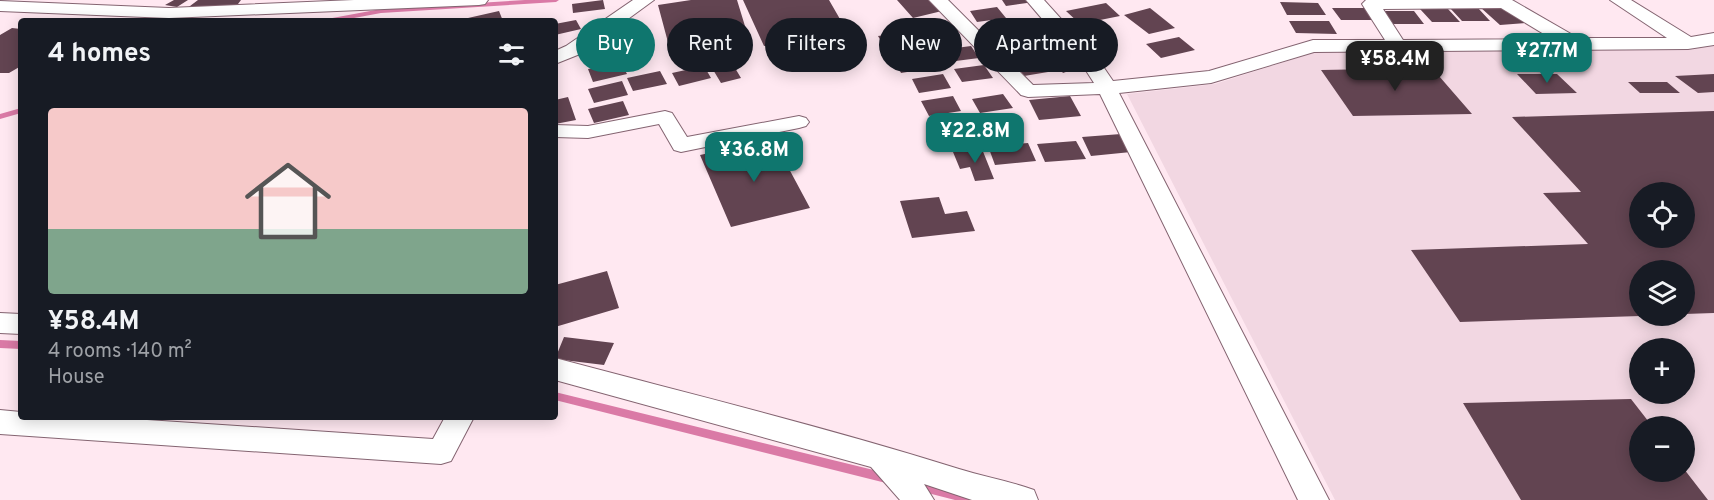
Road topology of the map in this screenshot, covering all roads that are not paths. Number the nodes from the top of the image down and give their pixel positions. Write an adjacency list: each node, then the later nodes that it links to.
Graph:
1 (479, 0): 6 (street)
2 (645, 0): 12 (street)
3 (938, 0): 13 (street)
4 (1035, 0): 13 (street)
5 (1619, 0): 9 (street)
6 (391, 2): 7 (street)
7 (0, 6)
8 (1714, 39): 9 (street)
9 (1688, 43): 10 (street)
10 (1574, 44): 11 (street); 11 (street)
11 (1398, 46): 13 (street)
12 (558, 57)
13 (1107, 88): 24 (street)
14 (799, 122): 15 (street)
15 (558, 131)
16 (0, 323): 17 (street)
17 (18, 324)
18 (558, 370): 21 (street)
19 (458, 420): 20 (street)
20 (0, 422)
21 (881, 457): 22 (street); 23 (street)
22 (919, 500)
23 (1023, 500)
24 (1314, 500)

